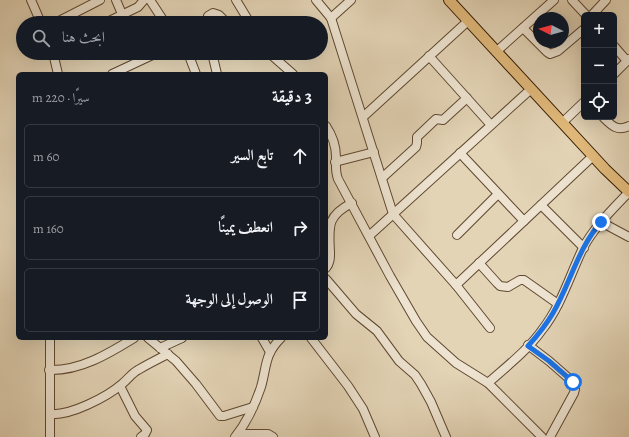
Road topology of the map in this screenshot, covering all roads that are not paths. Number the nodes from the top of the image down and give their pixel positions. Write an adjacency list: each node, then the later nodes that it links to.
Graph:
1 (31, 0): 16 (street)
2 (100, 0): 17 (street)
3 (116, 0): 15 (street)
4 (144, 0): 15 (street)
5 (150, 0): 19 (street)
6 (236, 0): 22 (street)
7 (316, 0): 23 (street)
8 (351, 0): 23 (street)
9 (449, 0): 24 (main road)
10 (554, 0): 25 (street)
11 (572, 0): 13 (street)
12 (606, 0): 14 (street)
13 (583, 12)
14 (595, 12)
15 (122, 14): 18 (street)
16 (38, 16)
17 (68, 16)
18 (118, 16)
19 (160, 16)
20 (208, 16): 21 (street)
21 (221, 16)
22 (246, 16)
23 (332, 18): 45 (street)
24 (468, 21): 28 (main road); 29 (street)
25 (523, 28): 26 (street); 28 (street)
26 (581, 32)
27 (616, 48): 35 (street)
28 (497, 51): 42 (main road)
29 (429, 56): 43 (street); 45 (street)
30 (55, 60): 37 (street)
31 (142, 60): 38 (street)
32 (191, 60): 39 (street)
33 (214, 60): 40 (street)
34 (277, 60): 41 (street)
35 (628, 60): 36 (street)
36 (617, 71)
37 (58, 72)
38 (116, 72)
39 (195, 72)
40 (217, 72)
41 (291, 72)
42 (531, 89): 47 (main road); 48 (street)
43 (467, 98): 48 (street); 55 (street)
44 (581, 105): 47 (street)
45 (363, 117): 51 (street)
46 (607, 120): 49 (street)
47 (562, 123): 53 (main road)
48 (491, 125): 52 (street)
49 (629, 126)
50 (328, 130): 54 (street)
51 (374, 152): 54 (street); 55 (street)
52 (460, 153): 57 (street); 60 (street)
53 (593, 156): 56 (main road); 59 (street)
54 (335, 162): 58 (street)
55 (382, 178): 60 (street)
56 (629, 192): 62 (street)
57 (498, 194): 61 (street); 63 (street)
58 (352, 203): 64 (street); 68 (street)
59 (541, 205): 61 (street); 66 (street)
60 (393, 214): 64 (street); 70 (street)
61 (524, 221): 67 (street)
62 (601, 222): 65 (street); 66 (street)
63 (457, 235)
64 (369, 236): 85 (street)
65 (629, 237)
66 (584, 248): 71 (street)
67 (479, 263): 70 (street); 71 (street)
68 (328, 264)
69 (328, 281): 94 (street)
70 (456, 285): 72 (street)
71 (558, 304): 80 (street)
72 (490, 328)
73 (50, 340): 84 (street)
74 (130, 340): 84 (street)
75 (150, 340): 81 (street)
76 (178, 340): 81 (street)
77 (263, 340): 82 (street)
78 (279, 340): 82 (street)
79 (313, 340): 93 (street)
80 (528, 346): 85 (street); 96 (street)
81 (160, 348): 83 (street)
82 (270, 352): 87 (street)
83 (168, 354): 86 (street); 87 (street)
84 (49, 370): 88 (street)
85 (488, 384): 95 (street)
86 (120, 386): 88 (street); 91 (street)
87 (253, 407): 89 (street)
88 (50, 414): 90 (street)
89 (241, 434): 92 (street)
90 (50, 437)
91 (141, 437)
92 (273, 437)
93 (375, 437)
94 (446, 437)
95 (542, 437)
96 (550, 437)

